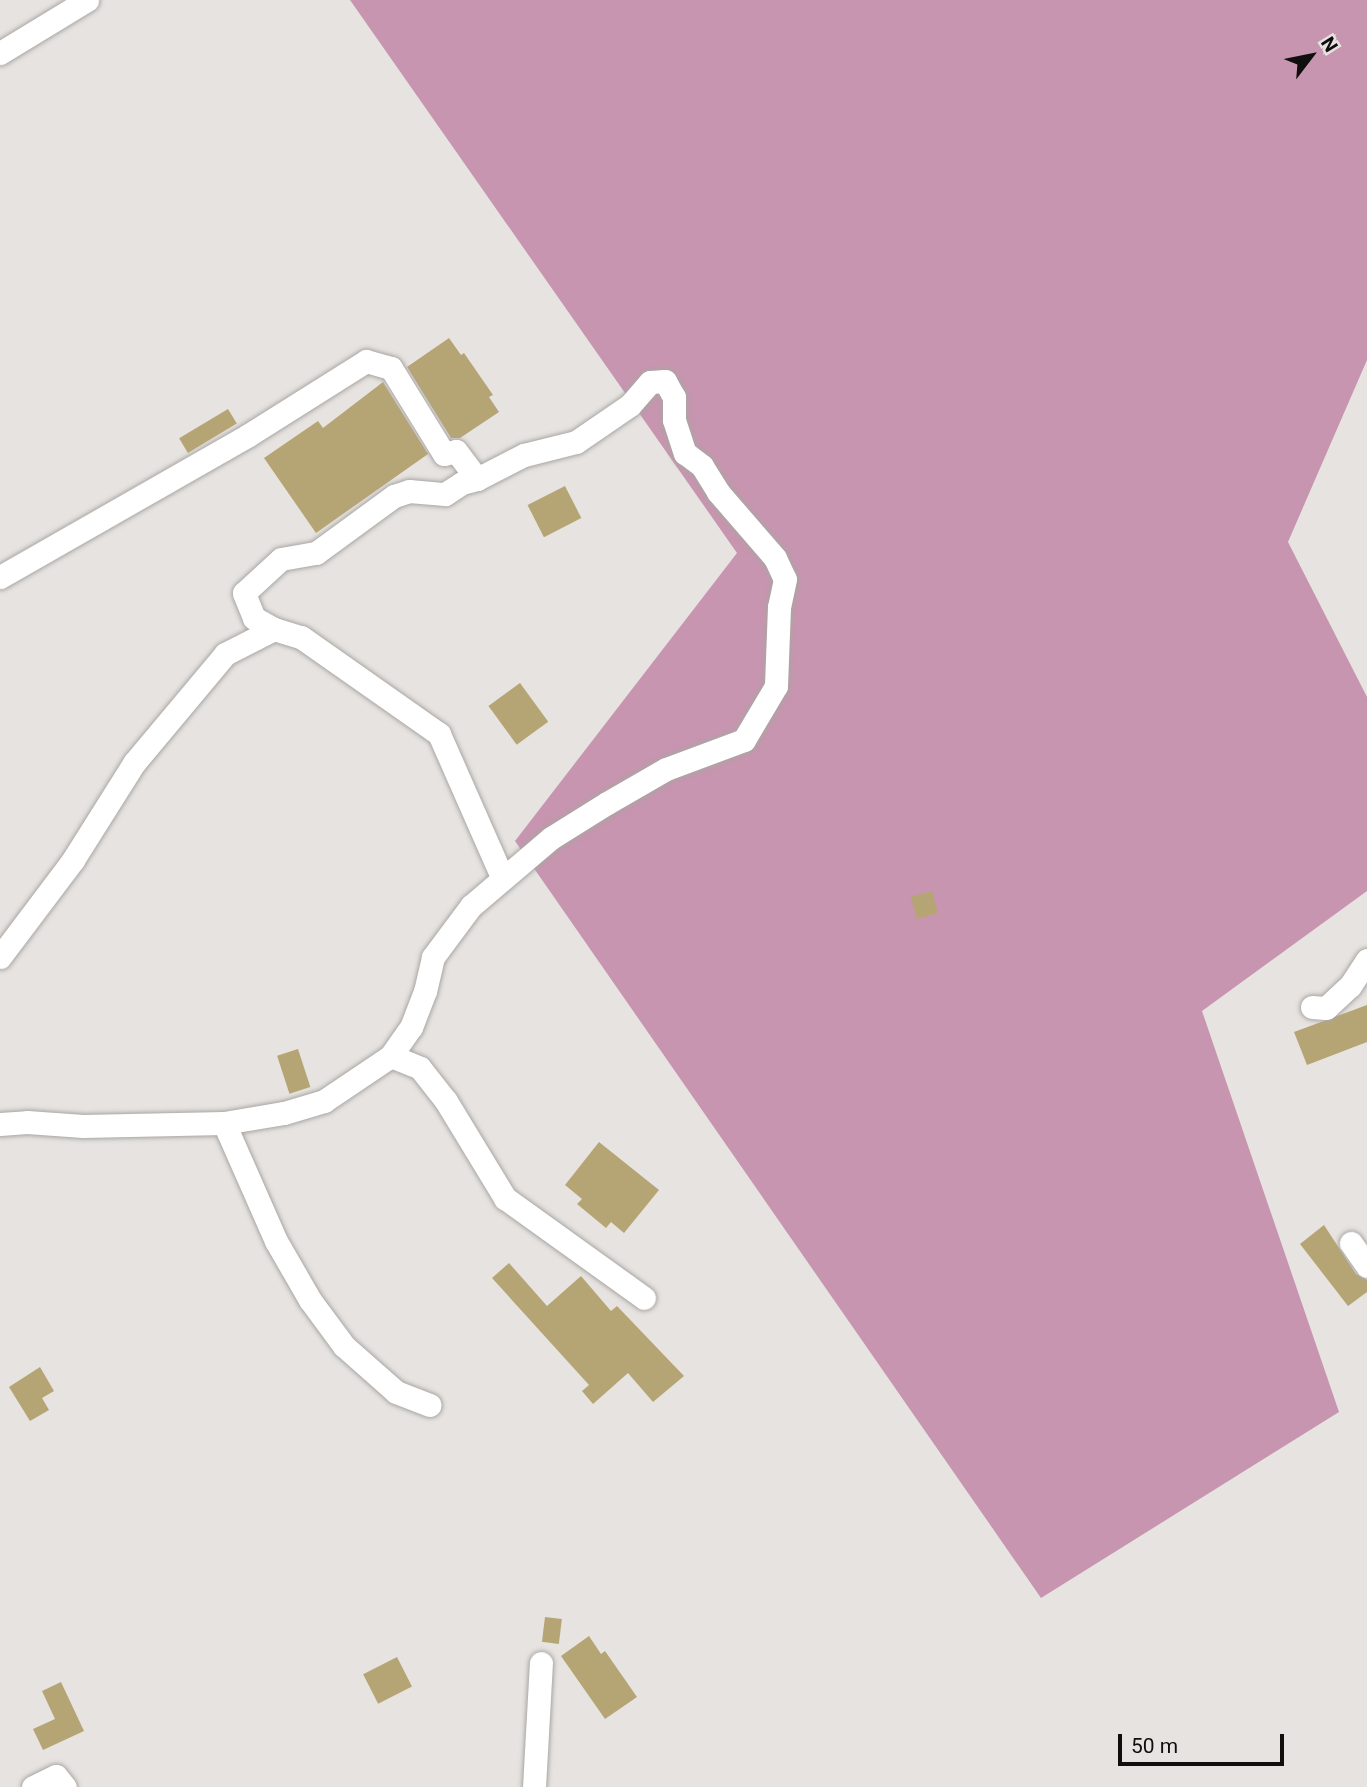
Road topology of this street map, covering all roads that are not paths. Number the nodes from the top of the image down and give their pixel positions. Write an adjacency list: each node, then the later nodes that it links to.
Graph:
1 (88, 0): 2 (street)
2 (0, 53)
3 (477, 479): 4 (street); 5 (street); 6 (street)
4 (0, 577)
5 (274, 629): 6 (street); 7 (street)
6 (502, 877): 10 (street)
7 (0, 957)
8 (1367, 960): 9 (street)
9 (1312, 1007)
10 (391, 1056): 11 (street); 15 (street)
11 (224, 1123): 12 (street); 16 (street)
12 (0, 1124)
13 (1351, 1243): 14 (street)
14 (1367, 1266)
15 (645, 1298)
16 (430, 1405)
17 (541, 1663): 20 (street)
18 (33, 1787): 19 (street)
19 (65, 1787)
20 (534, 1787)

